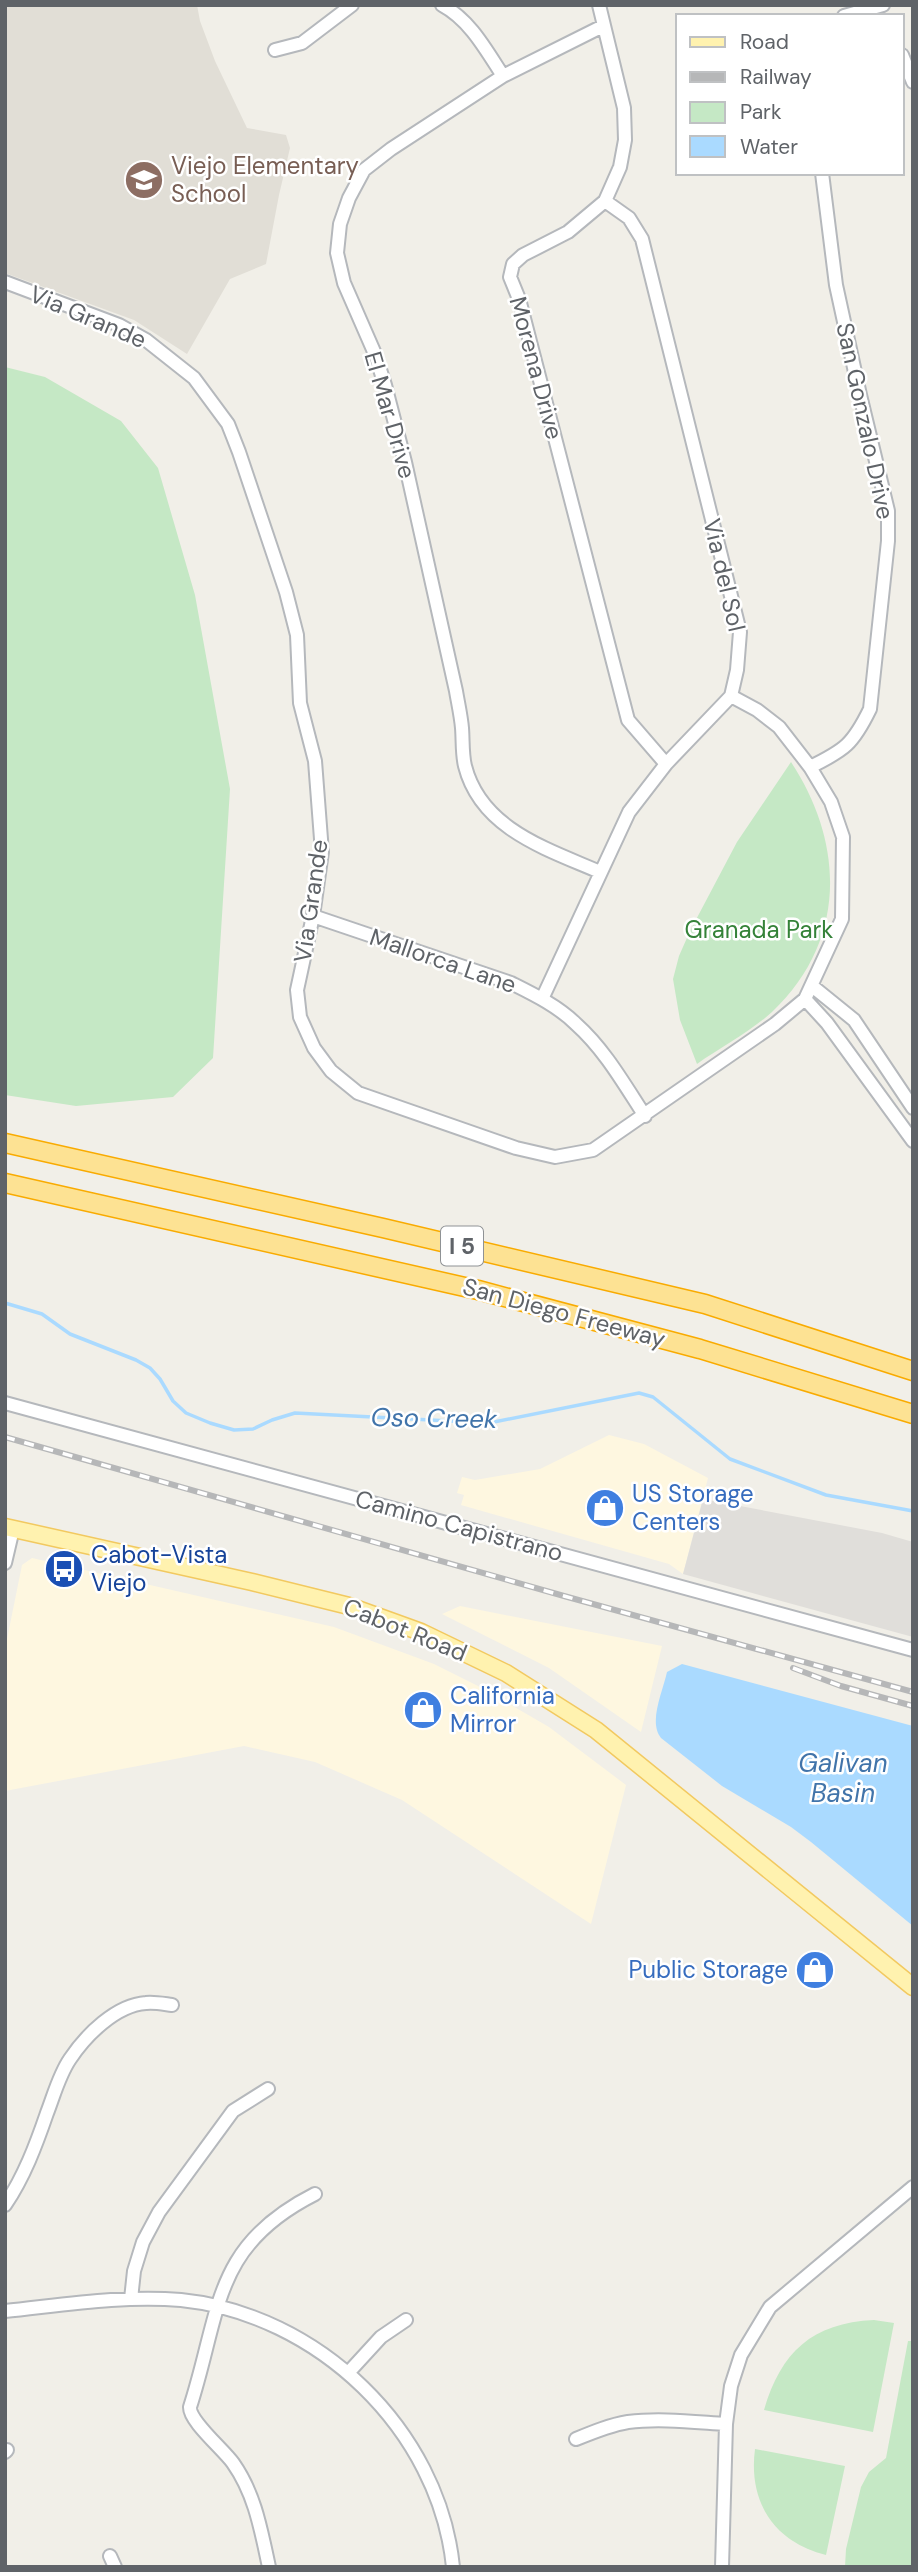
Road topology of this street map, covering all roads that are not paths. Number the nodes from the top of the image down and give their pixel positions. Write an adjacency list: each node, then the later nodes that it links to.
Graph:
1 (352, 5): 7 (street)
2 (442, 5): 9 (street)
3 (599, 5): 6 (street, Morena Drive)
4 (883, 5): 5 (street)
5 (851, 14)
6 (603, 26): 9 (street, El Mar Drive); 12 (street, Morena Drive)
7 (275, 50)
8 (904, 60): 10 (street)
9 (503, 76): 17 (street, El Mar Drive)
10 (913, 82)
11 (822, 175): 16 (street, San Gonzalo Drive)
12 (605, 201): 14 (street, Via del Sol); 15 (street, Morena Drive)
13 (5, 282): 18 (street, Via Grande)
14 (731, 695): 15 (street); 16 (street)
15 (666, 764): 17 (street)
16 (810, 767): 19 (street)
17 (600, 872): 20 (street)
18 (313, 916): 20 (street, Mallorca Lane); 23 (street, Via Grande)
19 (812, 986): 21 (street); 22 (street)
20 (542, 999): 23 (street, Mallorca Lane)
21 (805, 999): 23 (street, Via Grande); 24 (street)
22 (913, 1108)
23 (645, 1116)
24 (913, 1140)
25 (5, 1143): 27 (highway, San Diego Freeway / I 5)
26 (5, 1183): 29 (highway, San Diego Freeway / I 5)
27 (913, 1371)
28 (5, 1403): 32 (street, Camino Capistrano)
29 (913, 1414)
30 (9, 1528): 31 (street); 33 (main road, Cabot Road)
31 (5, 1563)
32 (913, 1650)
33 (913, 1987)
34 (172, 2005): 38 (street)
35 (268, 2089): 39 (street)
36 (913, 2187): 44 (street)
37 (315, 2194): 40 (street)
38 (5, 2206)
39 (131, 2299): 40 (street); 41 (street)
40 (216, 2306): 43 (street); 46 (street)
41 (5, 2311)
42 (406, 2320): 43 (street)
43 (348, 2373): 47 (street)
44 (726, 2424): 45 (street); 48 (street)
45 (576, 2439)
46 (269, 2567)
47 (453, 2567)
48 (722, 2567)

